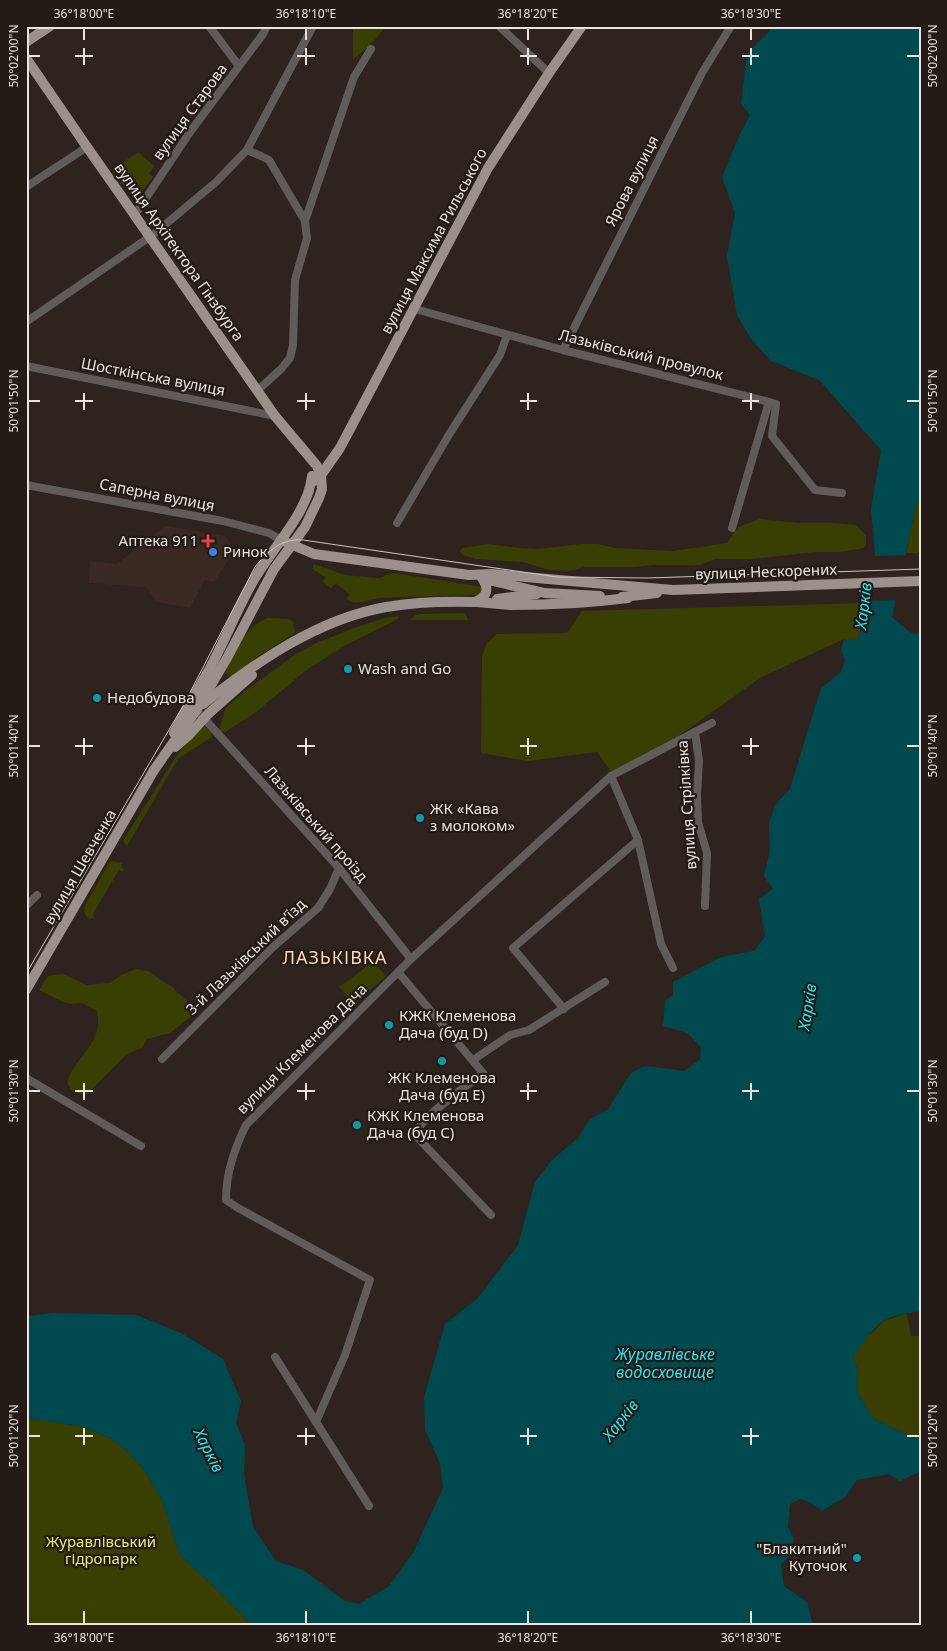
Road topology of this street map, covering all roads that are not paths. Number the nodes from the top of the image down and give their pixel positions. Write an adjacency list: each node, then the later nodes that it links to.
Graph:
1 (50, 26): 8 (main road)
2 (209, 26): 11 (street, вулиця Старова)
3 (266, 26): 11 (street)
4 (313, 26): 14 (street)
5 (499, 26): 12 (street)
6 (582, 26): 12 (main road, вулиця Максима Рильського)
7 (731, 26): 22 (street, Ярова вулиця)
8 (26, 42)
9 (372, 49): 17 (street)
10 (26, 58): 13 (main road, вулиця Архітектора Гінзбурга)
11 (239, 66): 16 (street, вулиця Старова)
12 (549, 74): 19 (main road, вулиця Максима Рильського)
13 (87, 148): 15 (street); 16 (main road, вулиця Архітектора Гінзбурга)
14 (247, 150): 17 (street); 18 (street)
15 (26, 187)
16 (133, 213): 18 (main road, вулиця Архітектора Гінзбурга)
17 (305, 220): 24 (street)
18 (150, 237): 20 (street); 24 (main road, вулиця Архітектора Гінзбурга)
19 (415, 310): 21 (street, Лазьківський провулок); 28 (main road, вулиця Максима Рильського)
20 (26, 322)
21 (507, 335): 22 (street, Лазьківський провулок); 32 (street)
22 (563, 350): 25 (street, Лазьківський провулок)
23 (26, 366): 26 (street, Шосткінська вулиця)
24 (258, 390): 26 (main road, вулиця Архітектора Гінзбурга)
25 (769, 402): 31 (street); 33 (street)
26 (275, 416): 27 (main road, вулиця Архітектора Гінзбурга)
27 (311, 460): 28 (main road); 29 (main road)
28 (321, 476): 29 (main road, вулиця Максима Рильського); 35 (main road, вулиця Максима Рильського)
29 (311, 483): 34 (main road)
30 (26, 485): 34 (street, Саперна вулиця)
31 (842, 493)
32 (397, 523)
33 (732, 528)
34 (281, 540): 35 (main road, вулиця Нескорених); 46 (main road, вулиця Шевченка)
35 (292, 546): 36 (main road, вулиця Нескорених); 45 (main road, вулиця Шевченка)
36 (471, 575): 37 (main road, вулиця Нескорених); 39 (main road, вулиця Нескорених)
37 (482, 578): 41 (main road, вулиця Нескорених); 43 (main road)
38 (921, 581): 40 (main road, вулиця Нескорених)
39 (628, 587): 40 (main road, вулиця Нескорених); 41 (main road)
40 (673, 590): 42 (main road, вулиця Нескорених)
41 (545, 593): 42 (main road, вулиця Нескорених); 43 (main road)
42 (628, 598): 43 (main road)
43 (475, 602): 44 (main road)
44 (280, 651): 47 (main road); 49 (main road)
45 (221, 668): 47 (main road); 48 (main road, вулиця Шевченка)
46 (209, 670): 48 (main road); 52 (main road, вулиця Шевченка)
47 (232, 682): 48 (main road)
48 (197, 709): 49 (street, Лазьківський проїзд); 52 (main road); 53 (main road, вулиця Шевченка)
49 (204, 719): 53 (main road); 56 (street, Лазьківський проїзд)
50 (712, 723): 51 (street, вулиця Клеменова Дача)
51 (695, 732): 54 (street, вулиця Клеменова Дача); 59 (street, вулиця Стрілківка)
52 (172, 736): 53 (main road, вулиця Шевченка)
53 (161, 759): 64 (main road, вулиця Шевченка)
54 (612, 776): 55 (street); 60 (street, вулиця Клеменова Дача)
55 (638, 840): 61 (street); 65 (street)
56 (339, 868): 60 (street, Лазьківський проїзд); 66 (street, 3-й Лазьківський в’їзд)
57 (37, 895): 58 (street)
58 (26, 906)
59 (705, 906)
60 (411, 959): 62 (street, вулиця Клеменова Дача)
61 (673, 968)
62 (398, 972): 67 (street); 72 (street, вулиця Клеменова Дача)
63 (605, 982): 65 (street)
64 (26, 990)
65 (564, 1009): 67 (street)
66 (162, 1059)
67 (473, 1060): 70 (street)
68 (26, 1078): 69 (street)
69 (141, 1146)
70 (491, 1215)
71 (275, 1357): 72 (street)
72 (316, 1422): 73 (street)
73 (369, 1506)

